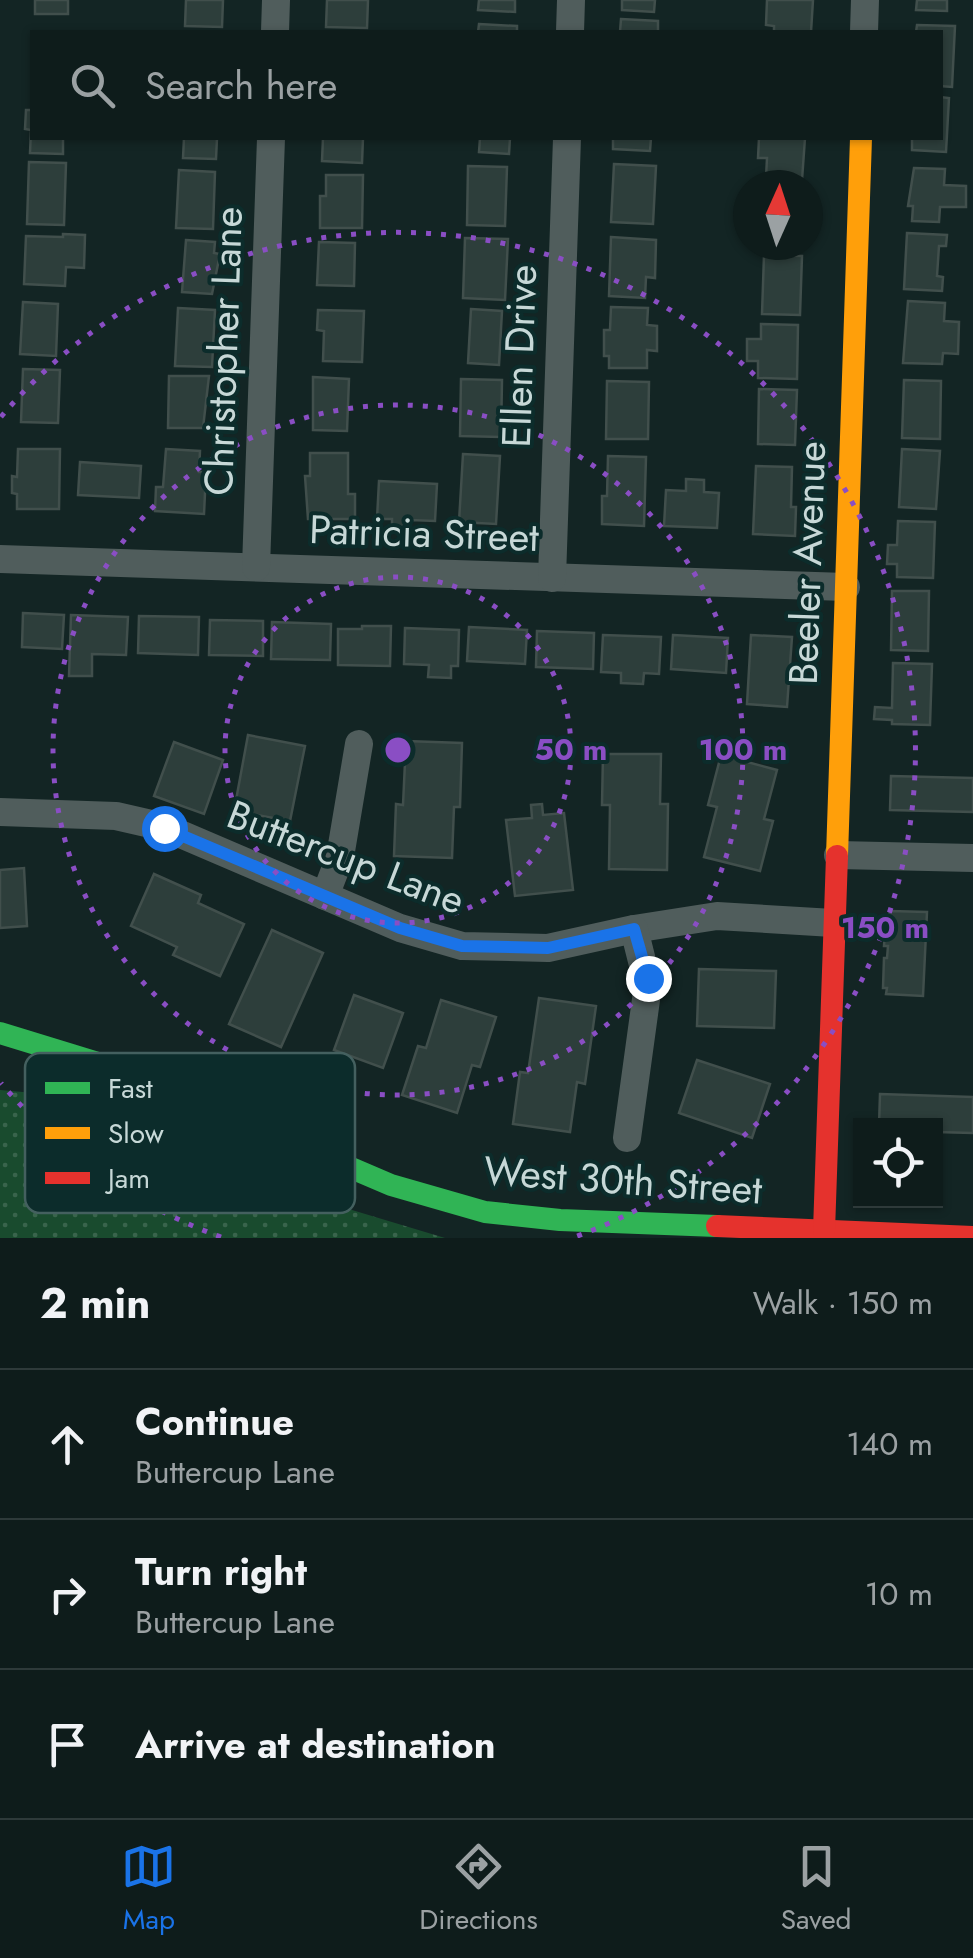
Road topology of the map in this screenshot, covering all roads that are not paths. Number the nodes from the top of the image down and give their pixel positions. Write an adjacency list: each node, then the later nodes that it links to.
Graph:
1 (276, 0): 4 (street)
2 (571, 0): 5 (street)
3 (865, 0): 6 (street)
4 (275, 30)
5 (570, 30)
6 (864, 30)
7 (271, 140): 11 (street, Christopher Lane)
8 (567, 140): 12 (street, Ellen Drive)
9 (861, 140): 13 (street, Beeler Avenue)
10 (0, 559): 11 (street, Patricia Street)
11 (256, 567): 12 (street, Patricia Street)
12 (552, 578): 13 (street, Patricia Street)
13 (846, 587): 16 (street, Beeler Avenue)
14 (360, 744): 18 (street)
15 (0, 812): 18 (street, Buttercup Lane)
16 (838, 855): 17 (street); 19 (street, Beeler Avenue)
17 (973, 858)
18 (324, 896): 20 (street, Buttercup Lane)
19 (834, 923): 20 (street, Buttercup Lane); 25 (street, Beeler Avenue)
20 (634, 929): 23 (street)
21 (0, 1033): 22 (street, West 30th Street)
22 (67, 1053)
23 (628, 1138)
24 (355, 1170): 25 (street, West 30th Street)
25 (824, 1231): 26 (street, West 30th Street)
26 (973, 1237)

